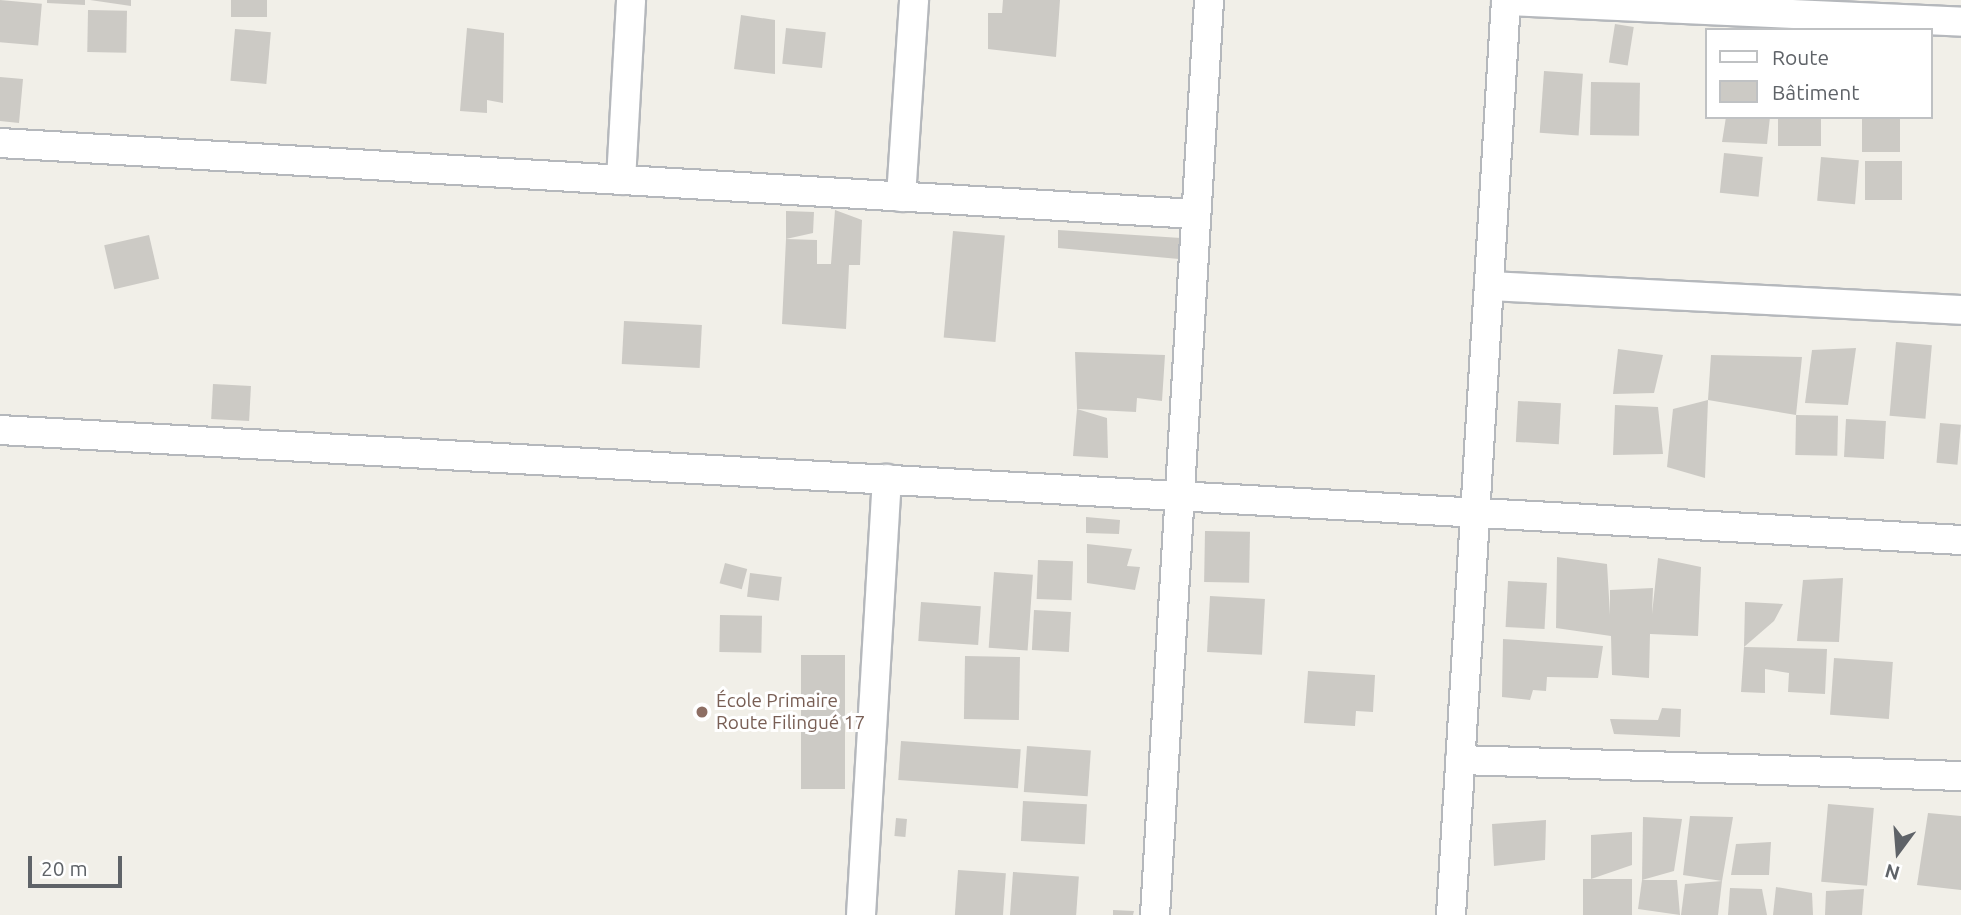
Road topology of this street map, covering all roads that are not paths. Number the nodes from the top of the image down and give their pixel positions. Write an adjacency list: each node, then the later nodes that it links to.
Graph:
1 (631, 0): 7 (street)
2 (914, 0): 8 (street)
3 (1209, 0): 9 (street)
4 (1506, 0): 5 (street); 10 (street)
5 (1961, 22)
6 (0, 144): 7 (street)
7 (621, 180): 8 (street)
8 (901, 197): 9 (street)
9 (1196, 214): 14 (street)
10 (1489, 286): 11 (street); 15 (street)
11 (1961, 310)
12 (0, 430): 13 (street)
13 (887, 479): 14 (street); 19 (street)
14 (1180, 496): 15 (street); 20 (street)
15 (1475, 513): 16 (street); 17 (street)
16 (1961, 540)
17 (1460, 760): 18 (street); 21 (street)
18 (1961, 776)
19 (861, 915)
20 (1155, 915)
21 (1451, 915)

